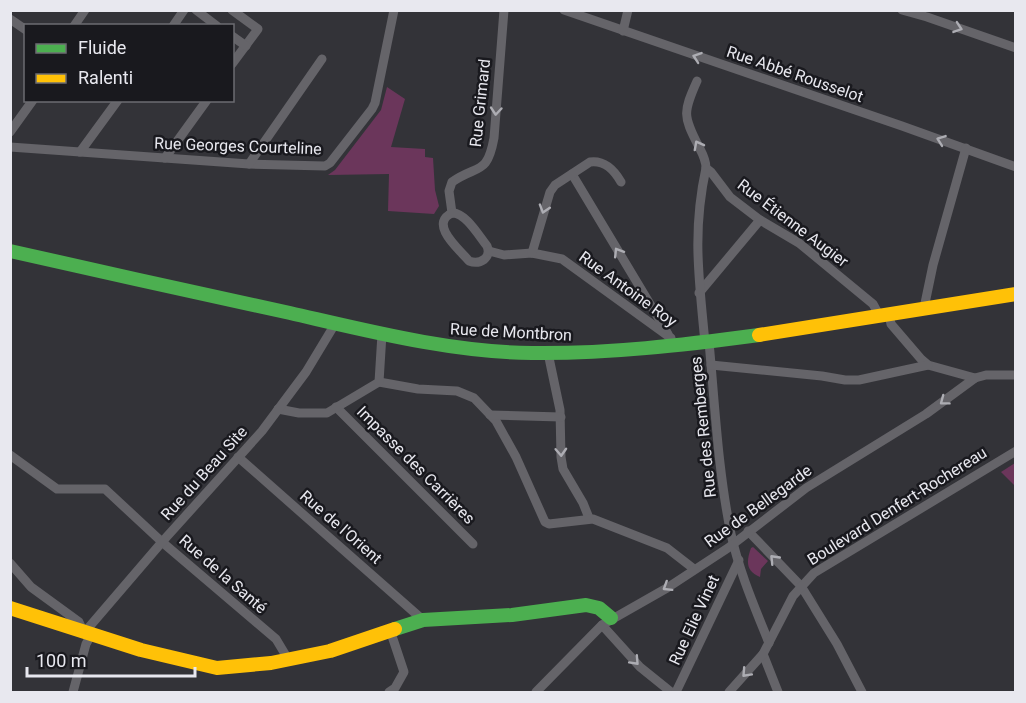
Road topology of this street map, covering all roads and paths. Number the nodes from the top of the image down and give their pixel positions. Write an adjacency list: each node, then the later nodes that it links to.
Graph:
1 (85, 10): 11 (street)
2 (184, 10): 12 (street)
3 (232, 10): 17 (street)
4 (394, 10): 30 (street, Rue Georges Courteline)
5 (504, 10): 35 (street, Rue Grimard, one-way to 35)
6 (564, 10): 15 (street, Rue Abbé Rousselot)
7 (628, 10): 15 (street)
8 (902, 10): 18 (street, one-way to 18)
9 (203, 12): 13 (street)
10 (10, 19): 14 (street)
11 (75, 24)
12 (174, 24)
13 (216, 24)
14 (24, 29)
15 (623, 32): 27 (street, Rue Abbé Rousselot, one-way to 15)
16 (234, 37): 17 (street)
17 (246, 46): 20 (street)
18 (1016, 48)
19 (322, 60): 30 (street)
20 (234, 61)
21 (696, 81): 32 (street, Rue Étienne Augier, one-way to 21)
22 (32, 102): 25 (street)
23 (117, 102): 28 (street)
24 (206, 102): 29 (street)
25 (10, 132)
26 (10, 147): 28 (street, Rue Georges Courteline)
27 (966, 148): 31 (street, Rue Abbé Rousselot); 42 (street)
28 (80, 152): 29 (street, Rue Georges Courteline)
29 (165, 159): 30 (street, Rue Georges Courteline)
30 (249, 164)
31 (1016, 167)
32 (706, 168): 36 (street, Rue Étienne Augier); 40 (street, Rue des Remberges)
33 (572, 174): 34 (street); 39 (street, one-way to 39); 46 (street, one-way to 33)
34 (621, 182)
35 (452, 213): 38 (street); 38 (street, Rue Grimard)
36 (760, 220): 40 (street); 43 (street, Rue Étienne Augier)
37 (10, 251): 44 (main road, Rue de Montbron)
38 (489, 251): 39 (street, Rue Antoine Roy)
39 (532, 253): 46 (street, Rue Antoine Roy)
40 (699, 293): 47 (street, Rue des Remberges)
41 (1016, 294): 42 (main road, Rue de Montbron)
42 (924, 308): 43 (main road, Rue de Montbron)
43 (884, 314): 47 (main road, Rue de Montbron); 50 (street, Rue Étienne Augier)
44 (335, 324): 45 (main road, Rue de Montbron); 55 (street, Rue du Beau Site)
45 (382, 334): 48 (main road, Rue de Montbron); 53 (street)
46 (673, 342): 47 (main road, Rue de Montbron); 48 (main road, Rue de Montbron)
47 (707, 342): 49 (street, Rue des Remberges)
48 (548, 353): 57 (street)
49 (711, 365): 50 (street); 64 (street, Rue des Remberges)
50 (928, 365): 52 (street)
51 (1016, 375): 52 (street)
52 (975, 378): 62 (street, Rue de Bellegarde, one-way to 62)
53 (379, 382): 54 (street); 56 (street)
54 (336, 407): 55 (street); 65 (street, Impasse des Carrières)
55 (278, 409): 60 (street, Rue du Beau Site)
56 (490, 415): 57 (street); 61 (street)
57 (561, 417): 61 (street, one-way to 61)
58 (1016, 451): 69 (street, Boulevard Denfert-Rochereau)
59 (10, 455): 63 (street, Rue de la Santé)
60 (238, 457): 63 (street, Rue du Beau Site); 71 (street, Rue de l'Orient)
61 (589, 518): 68 (street)
62 (748, 531): 64 (street, Rue de Bellegarde); 69 (street, one-way to 62)
63 (162, 542): 74 (street, Rue du Beau Site); 77 (street, Rue de la Santé)
64 (734, 543): 66 (street, Rue des Remberges); 68 (street, Rue de Bellegarde)
65 (473, 544)
66 (739, 560): 75 (street, Rue des Remberges); 82 (street, Rue Elie Vinet)
67 (10, 563): 74 (street)
68 (694, 569): 72 (street, Rue de Bellegarde, one-way to 72)
69 (801, 586): 75 (street, Boulevard Denfert-Rochereau); 85 (street)
70 (10, 608): 74 (main road)
71 (423, 620): 72 (main road); 73 (main road)
72 (607, 621): 80 (street, Rue de Bellegarde); 81 (street, one-way to 81)
73 (390, 630): 77 (main road); 79 (street)
74 (87, 634): 77 (main road); 78 (street)
75 (769, 643): 76 (street, Boulevard Denfert-Rochereau)
76 (763, 654): 83 (street, Boulevard Denfert-Rochereau, one-way to 83); 84 (street)
77 (288, 659)
78 (73, 693)
79 (389, 693)
80 (536, 693)
81 (671, 693)
82 (676, 693)
83 (729, 693)
84 (778, 693)
85 (862, 693)

